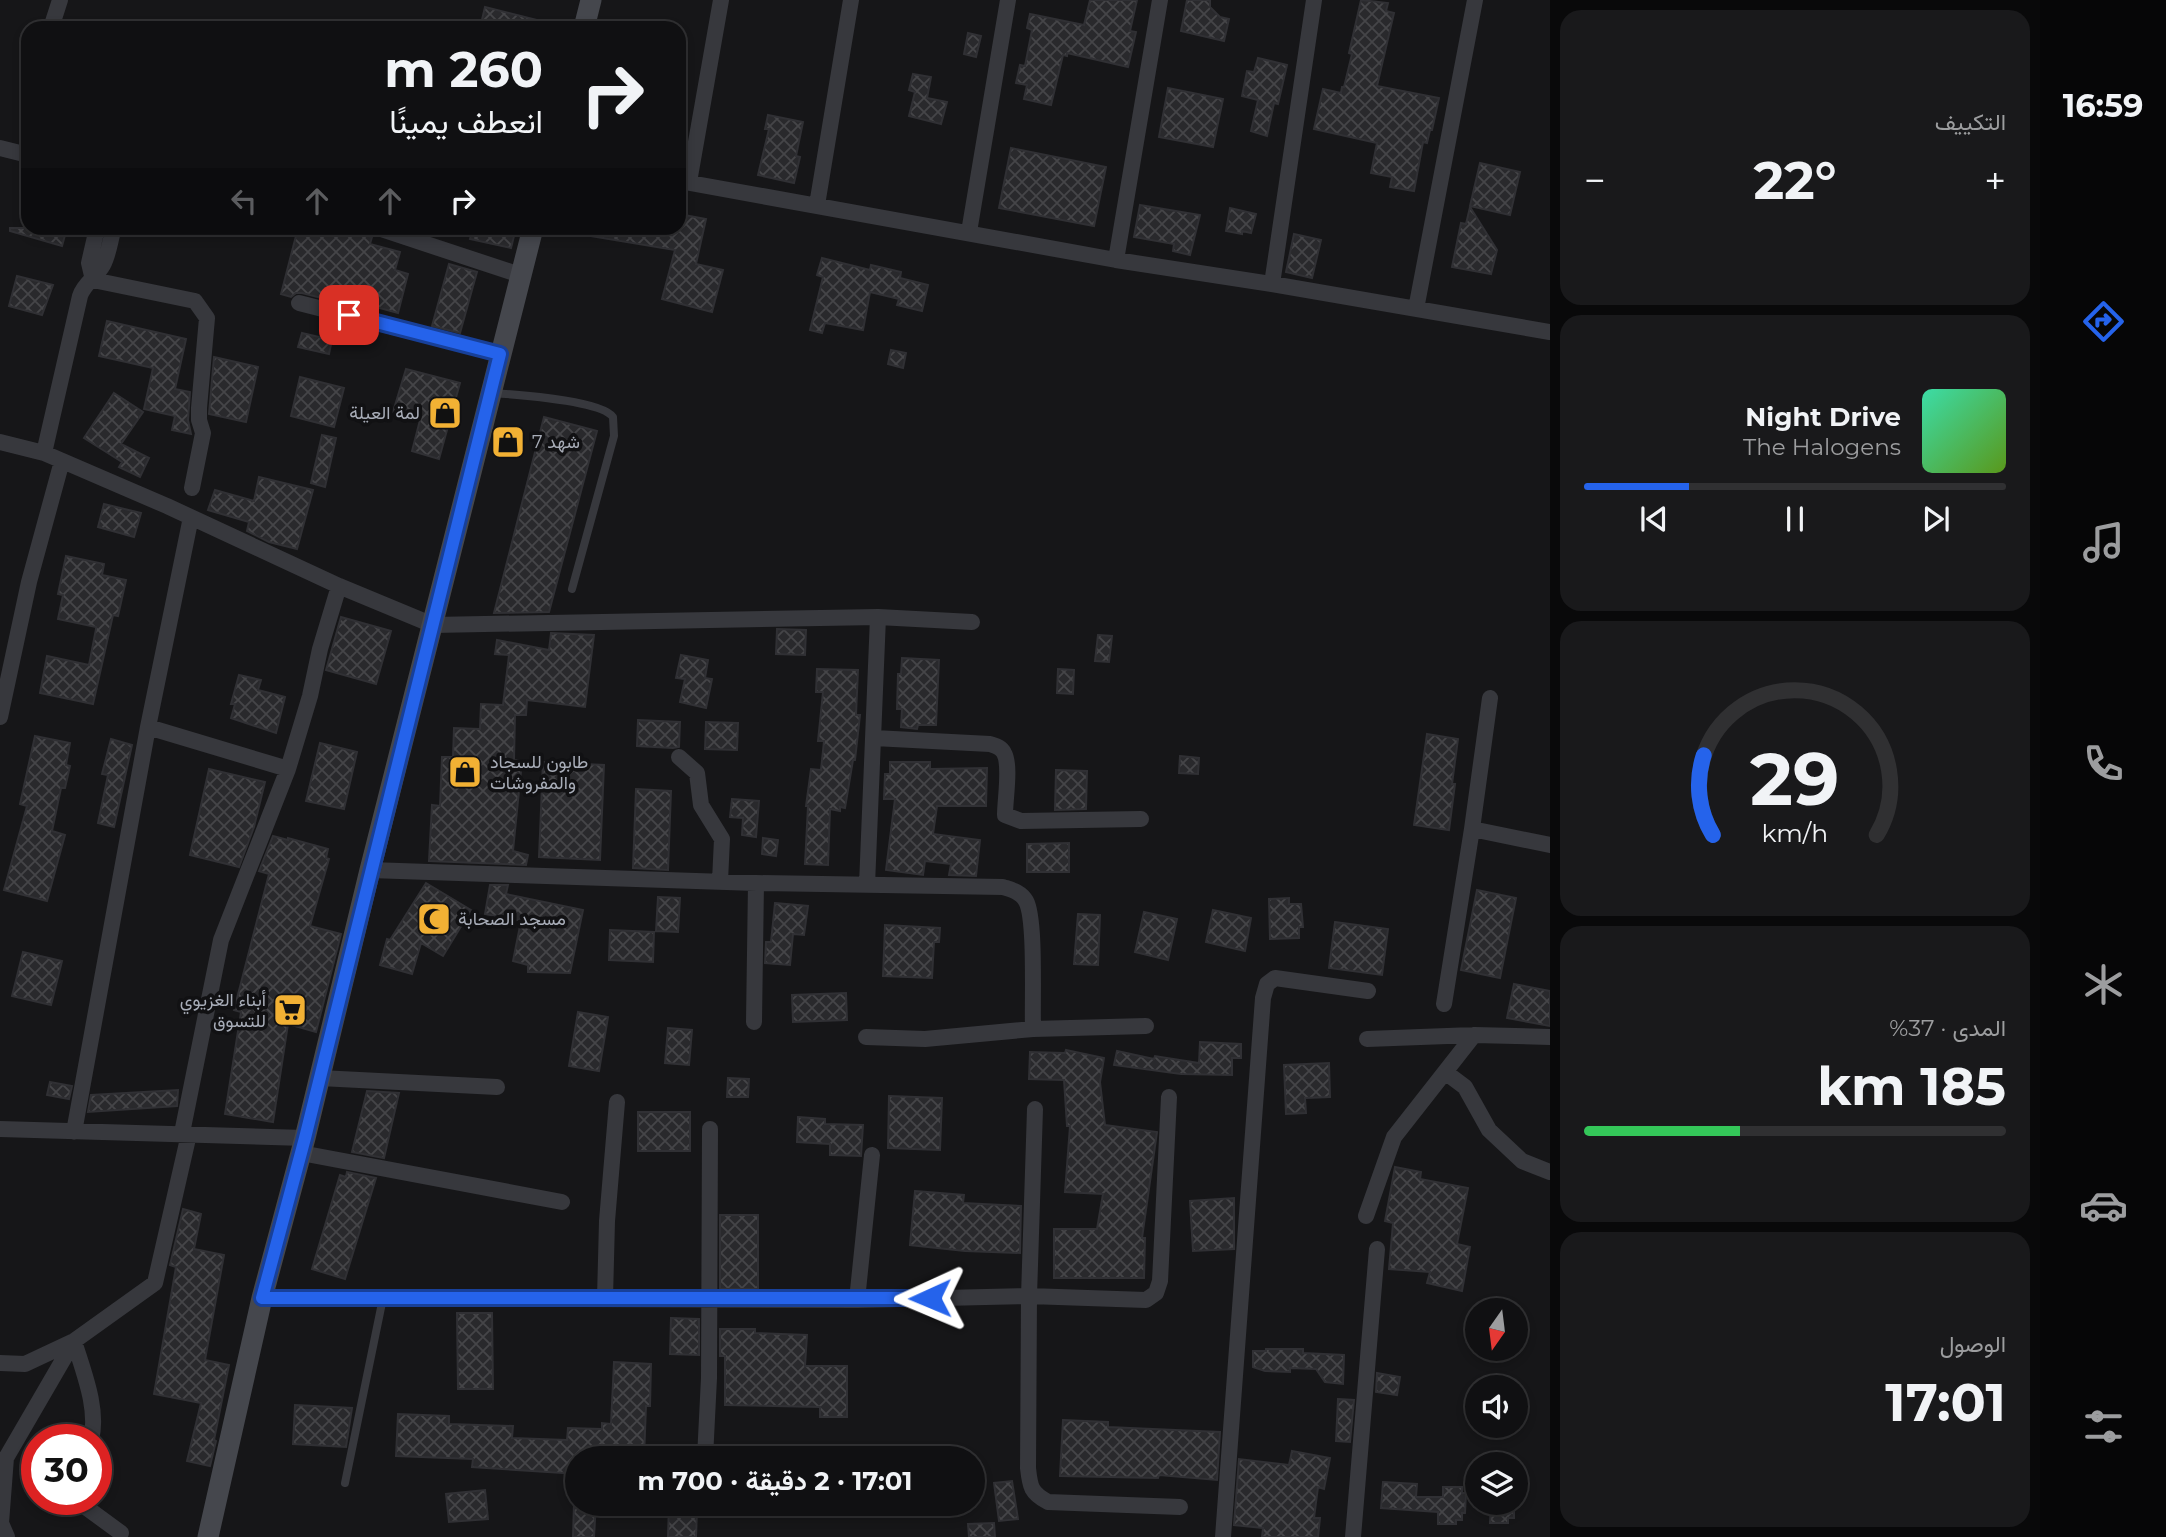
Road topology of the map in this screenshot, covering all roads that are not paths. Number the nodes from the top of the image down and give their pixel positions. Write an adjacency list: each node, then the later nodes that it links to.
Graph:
1 (60, 0): 9 (street)
2 (721, 0): 13 (street)
3 (851, 0): 15 (street)
4 (1008, 0): 16 (street)
5 (1160, 0): 21 (street)
6 (1314, 0): 24 (street)
7 (1475, 0): 26 (street)
8 (586, 1): 10 (main road)
9 (53, 21)
10 (585, 21)
11 (0, 148): 12 (street)
12 (21, 153)
13 (686, 172)
14 (686, 182): 15 (street)
15 (817, 205): 16 (street)
16 (969, 232): 21 (street)
17 (95, 235): 23 (street)
18 (112, 235): 23 (street)
19 (399, 235): 22 (street)
20 (531, 235): 22 (main road)
21 (1116, 260): 24 (street)
22 (520, 275): 28 (main road)
23 (93, 280): 31 (street); 33 (street)
24 (1272, 284): 26 (street)
25 (299, 303): 28 (street)
26 (1416, 309): 27 (street)
27 (1550, 331)
28 (500, 354): 29 (main road)
29 (490, 393): 36 (lane); 39 (main road)
30 (0, 442): 31 (street)
31 (44, 453): 32 (street)
32 (62, 461): 34 (street); 41 (street)
33 (192, 488)
34 (191, 517): 35 (street); 42 (street)
35 (339, 586): 39 (street); 45 (street)
36 (572, 589)
37 (878, 617): 38 (street); 39 (street); 43 (street)
38 (972, 622)
39 (433, 625): 49 (main road)
40 (1490, 698): 47 (street)
41 (0, 717)
42 (148, 727): 45 (street); 70 (street)
43 (874, 738): 46 (street); 52 (street)
44 (679, 757): 50 (street)
45 (288, 769): 71 (street)
46 (1141, 819)
47 (1472, 829): 48 (street); 54 (street)
48 (1550, 845)
49 (370, 870): 50 (street); 63 (main road)
50 (720, 881): 51 (street)
51 (756, 883): 52 (street); 55 (street)
52 (867, 885): 57 (street)
53 (1368, 991): 95 (street)
54 (1444, 1004)
55 (754, 1022)
56 (1146, 1026): 57 (street)
57 (1033, 1029): 59 (street)
58 (1474, 1035): 60 (street); 61 (street); 62 (street)
59 (866, 1037)
60 (1550, 1037)
61 (1367, 1039)
62 (1445, 1072): 74 (street); 76 (street)
63 (320, 1078): 64 (street); 72 (main road)
64 (497, 1087)
65 (1169, 1097): 78 (street)
66 (617, 1102): 81 (street)
67 (1035, 1109): 78 (street)
68 (0, 1129): 70 (street)
69 (710, 1129): 82 (street)
70 (74, 1132): 71 (street)
71 (185, 1134): 72 (street); 84 (street)
72 (303, 1145): 75 (street); 79 (main road)
73 (872, 1155): 83 (street)
74 (1550, 1172)
75 (562, 1202)
76 (1366, 1216)
77 (1377, 1249): 96 (street)
78 (1029, 1296): 83 (street); 90 (street)
79 (262, 1298): 80 (street); 94 (main road)
80 (383, 1298): 81 (street); 89 (lane)
81 (605, 1298): 82 (street)
82 (710, 1299): 83 (street); 87 (street)
83 (857, 1300)
84 (75, 1341): 85 (street); 86 (street); 88 (street)
85 (0, 1363)
86 (93, 1424)
87 (705, 1446)
88 (3, 1459): 92 (street)
89 (345, 1483)
90 (1180, 1507)
91 (96, 1515): 93 (street)
92 (3, 1527)
93 (121, 1533)
94 (208, 1537)
95 (1223, 1537)
96 (1353, 1537)

